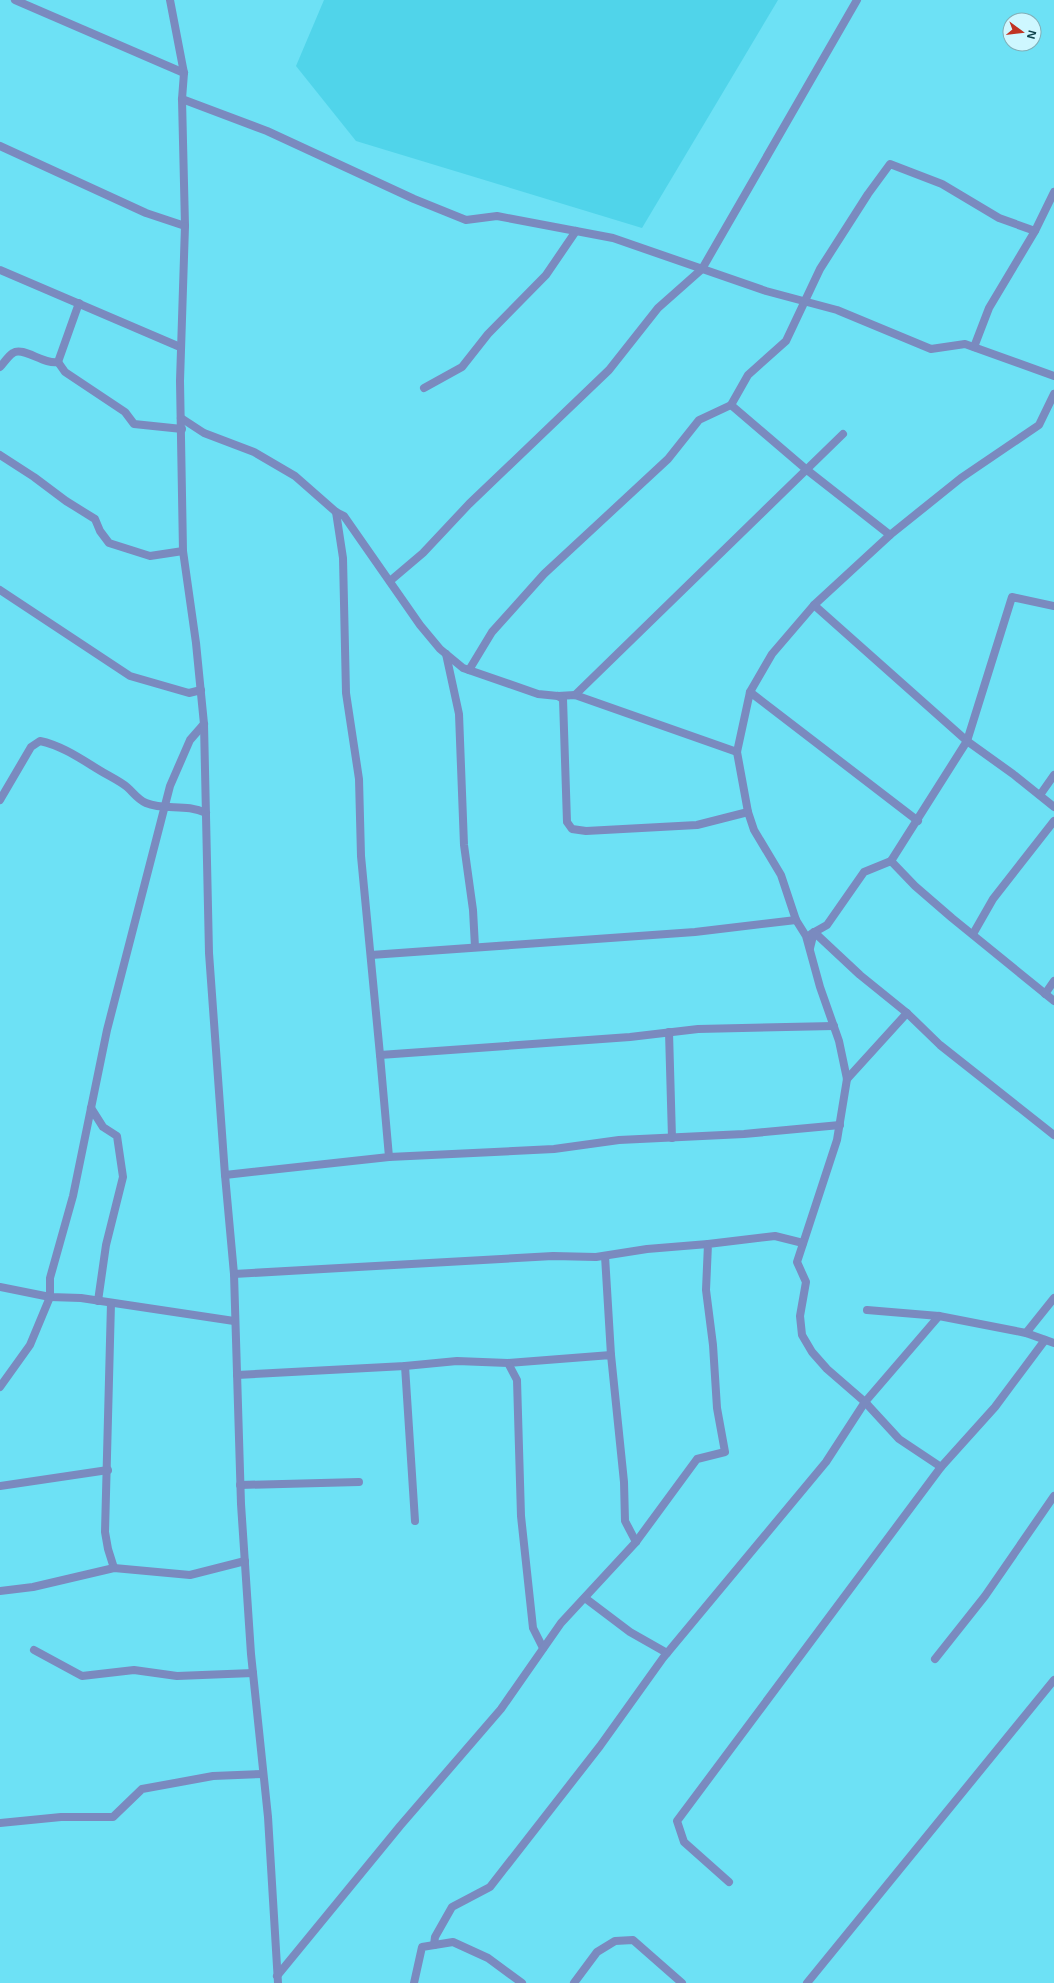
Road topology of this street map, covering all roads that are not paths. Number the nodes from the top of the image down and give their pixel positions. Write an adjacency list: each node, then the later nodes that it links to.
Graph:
1 (15, 0): 4 (street)
2 (170, 0): 4 (street)
3 (857, 0): 11 (street)
4 (184, 73): 5 (street)
5 (182, 99): 8 (street); 9 (street)
6 (0, 146): 8 (street)
7 (1054, 192): 10 (street)
8 (185, 226): 15 (street)
9 (576, 231): 11 (street); 20 (street)
10 (1035, 231): 13 (street); 16 (street)
11 (702, 269): 13 (street); 31 (street)
12 (0, 270): 14 (street)
13 (804, 301): 16 (street); 22 (street)
14 (79, 303): 15 (street); 17 (street)
15 (180, 347): 23 (street)
16 (974, 347): 19 (street)
17 (58, 362): 18 (street); 24 (street)
18 (0, 367)
19 (1054, 376)
20 (424, 388)
21 (1054, 394): 29 (street)
22 (731, 405): 27 (street); 36 (street)
23 (181, 418): 24 (street); 28 (street)
24 (182, 430): 30 (street)
25 (843, 434): 27 (street)
26 (0, 455): 30 (street)
27 (807, 470): 29 (street); 39 (street)
28 (336, 512): 31 (street); 58 (street)
29 (890, 535): 33 (street)
30 (183, 552): 37 (street)
31 (390, 581): 35 (street)
32 (0, 590): 37 (street)
33 (814, 605): 38 (street); 42 (street)
34 (1054, 606): 42 (street)
35 (446, 654): 36 (street); 57 (street)
36 (469, 670): 40 (street)
37 (201, 690): 41 (street)
38 (750, 692): 43 (street); 51 (street)
39 (575, 695): 40 (street); 43 (street)
40 (558, 696): 49 (street)
41 (204, 724): 47 (street); 50 (street)
42 (967, 741): 45 (street); 51 (street)
43 (737, 752): 49 (street)
44 (1054, 775): 45 (street)
45 (1040, 795): 48 (street)
46 (0, 800): 47 (street)
47 (165, 806): 50 (street); 67 (street)
48 (1054, 807)
49 (748, 812): 54 (street)
50 (206, 813): 72 (street)
51 (918, 821): 53 (street)
52 (1054, 821): 56 (street)
53 (891, 861): 55 (street); 56 (street)
54 (796, 920): 55 (street); 57 (street)
55 (810, 934): 62 (street); 63 (street)
56 (973, 934): 60 (street)
57 (475, 948): 58 (street)
58 (371, 955): 65 (street)
59 (1054, 982): 60 (street)
60 (1045, 994): 61 (street)
61 (1054, 1001)
62 (907, 1014): 66 (street); 69 (street)
63 (834, 1026): 64 (street); 66 (street)
64 (669, 1032): 65 (street); 70 (street)
65 (380, 1055): 71 (street)
66 (847, 1079): 68 (street)
67 (90, 1108): 78 (street); 80 (street)
68 (840, 1125): 70 (street); 73 (street)
69 (1054, 1135)
70 (672, 1138): 71 (street)
71 (389, 1157): 72 (street)
72 (224, 1176): 76 (street)
73 (802, 1243): 74 (street); 93 (street)
74 (708, 1244): 75 (street); 101 (street)
75 (605, 1256): 76 (street); 88 (street)
76 (234, 1274): 84 (street)
77 (0, 1287): 78 (street)
78 (50, 1297): 80 (street); 92 (street)
79 (1054, 1298): 85 (street)
80 (98, 1301): 81 (street)
81 (110, 1303): 84 (street); 95 (street)
82 (867, 1310): 83 (street)
83 (939, 1316): 85 (street); 93 (street)
84 (234, 1321): 91 (street)
85 (1026, 1333): 86 (street)
86 (1045, 1340): 87 (street); 94 (street)
87 (1054, 1343)
88 (612, 1355): 89 (street); 101 (street)
89 (508, 1363): 90 (street); 106 (street)
90 (405, 1366): 91 (street); 100 (street)
91 (237, 1375): 97 (street)
92 (0, 1387)
93 (865, 1402): 94 (street); 108 (street)
94 (942, 1467): 114 (street)
95 (108, 1470): 98 (street); 103 (street)
96 (359, 1482): 97 (street)
97 (240, 1484): 102 (street)
98 (0, 1486)
99 (1054, 1496): 109 (street)
100 (415, 1521)
101 (636, 1542): 105 (street)
102 (245, 1561): 103 (street); 110 (street)
103 (114, 1568): 104 (street)
104 (0, 1592)
105 (585, 1598): 106 (street); 108 (street)
106 (544, 1648): 116 (street)
107 (34, 1650): 110 (street)
108 (667, 1653): 115 (street)
109 (935, 1659)
110 (253, 1674): 112 (street)
111 (1054, 1680): 121 (street)
112 (263, 1774): 113 (street); 116 (street)
113 (0, 1823)
114 (729, 1882)
115 (434, 1945): 117 (street); 118 (street)
116 (278, 1979)
117 (414, 1983)
118 (522, 1983)
119 (574, 1983): 120 (street)
120 (682, 1983)
121 (807, 1983)

